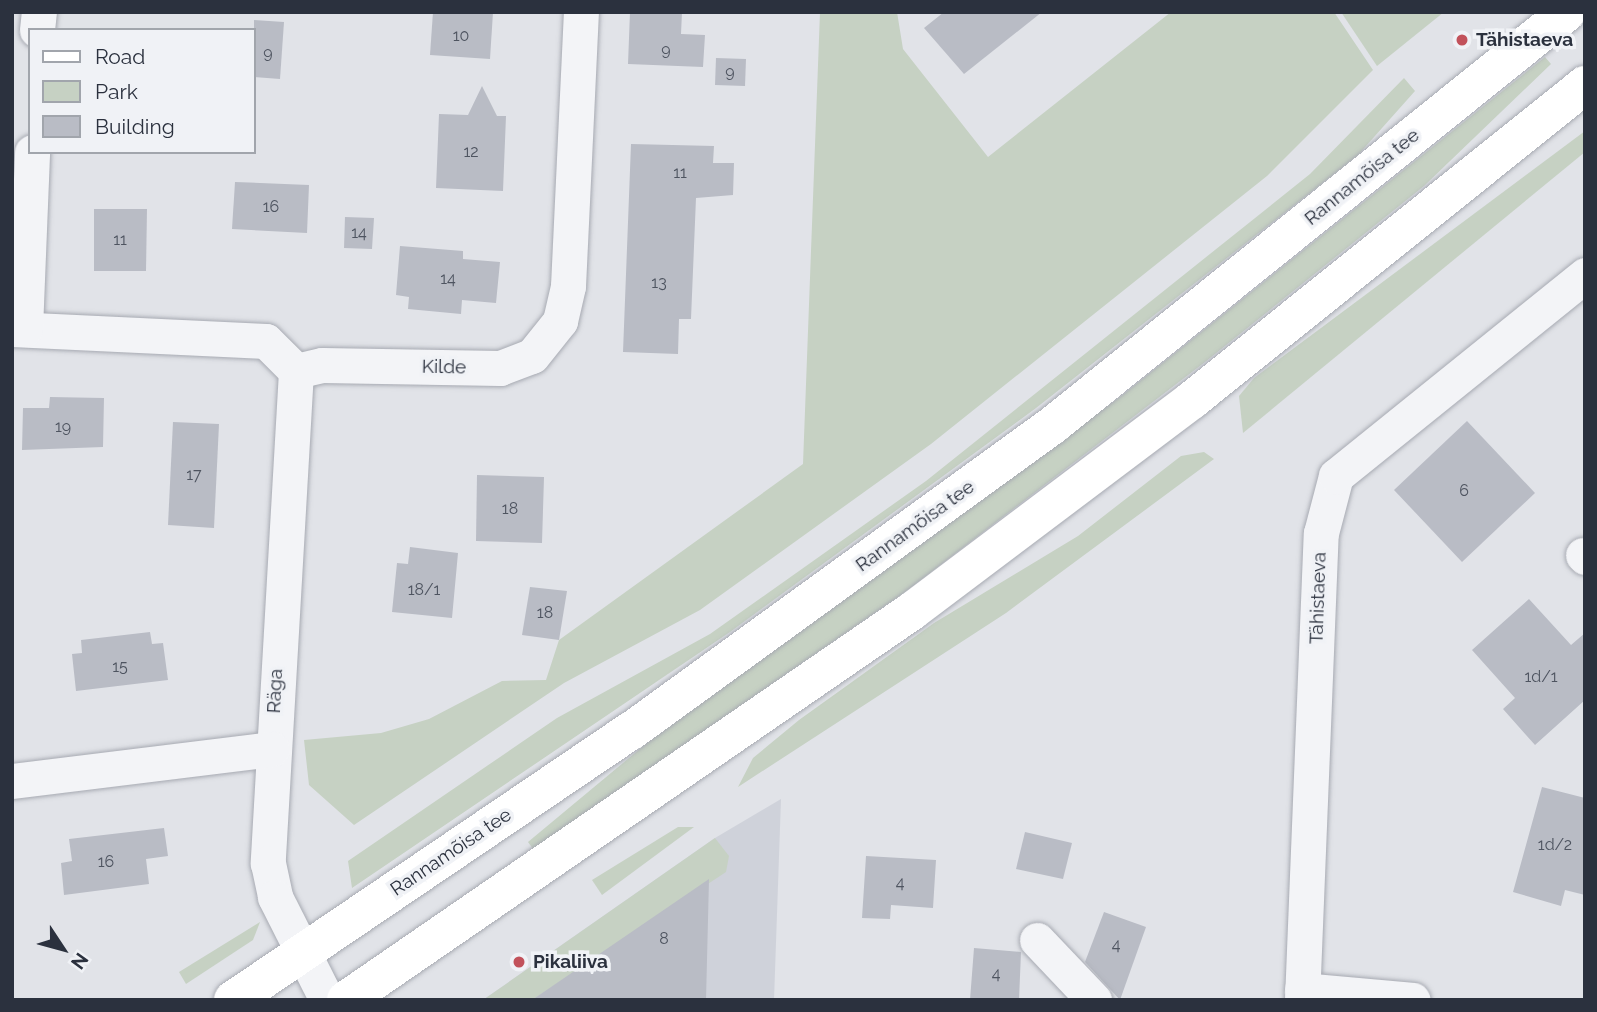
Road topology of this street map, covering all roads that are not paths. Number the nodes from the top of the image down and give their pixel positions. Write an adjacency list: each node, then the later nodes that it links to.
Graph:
1 (581, 12): 7 (street, Kilde)
2 (1567, 12): 11 (main road, Rannamõisa tee)
3 (1582, 89): 15 (main road)
4 (32, 154): 6 (street)
5 (1585, 275): 12 (street, Tähistaeva)
6 (19, 329): 7 (street)
7 (296, 371): 8 (street, Räga)
8 (272, 749): 9 (street); 11 (street, Räga)
9 (12, 781)
10 (1037, 940): 16 (street)
11 (302, 953): 13 (main road, Rannamõisa tee); 14 (street, Räga)
12 (1302, 995): 17 (street)
13 (233, 1000)
14 (327, 1000)
15 (346, 1000)
16 (1094, 1000)
17 (1413, 1000)

